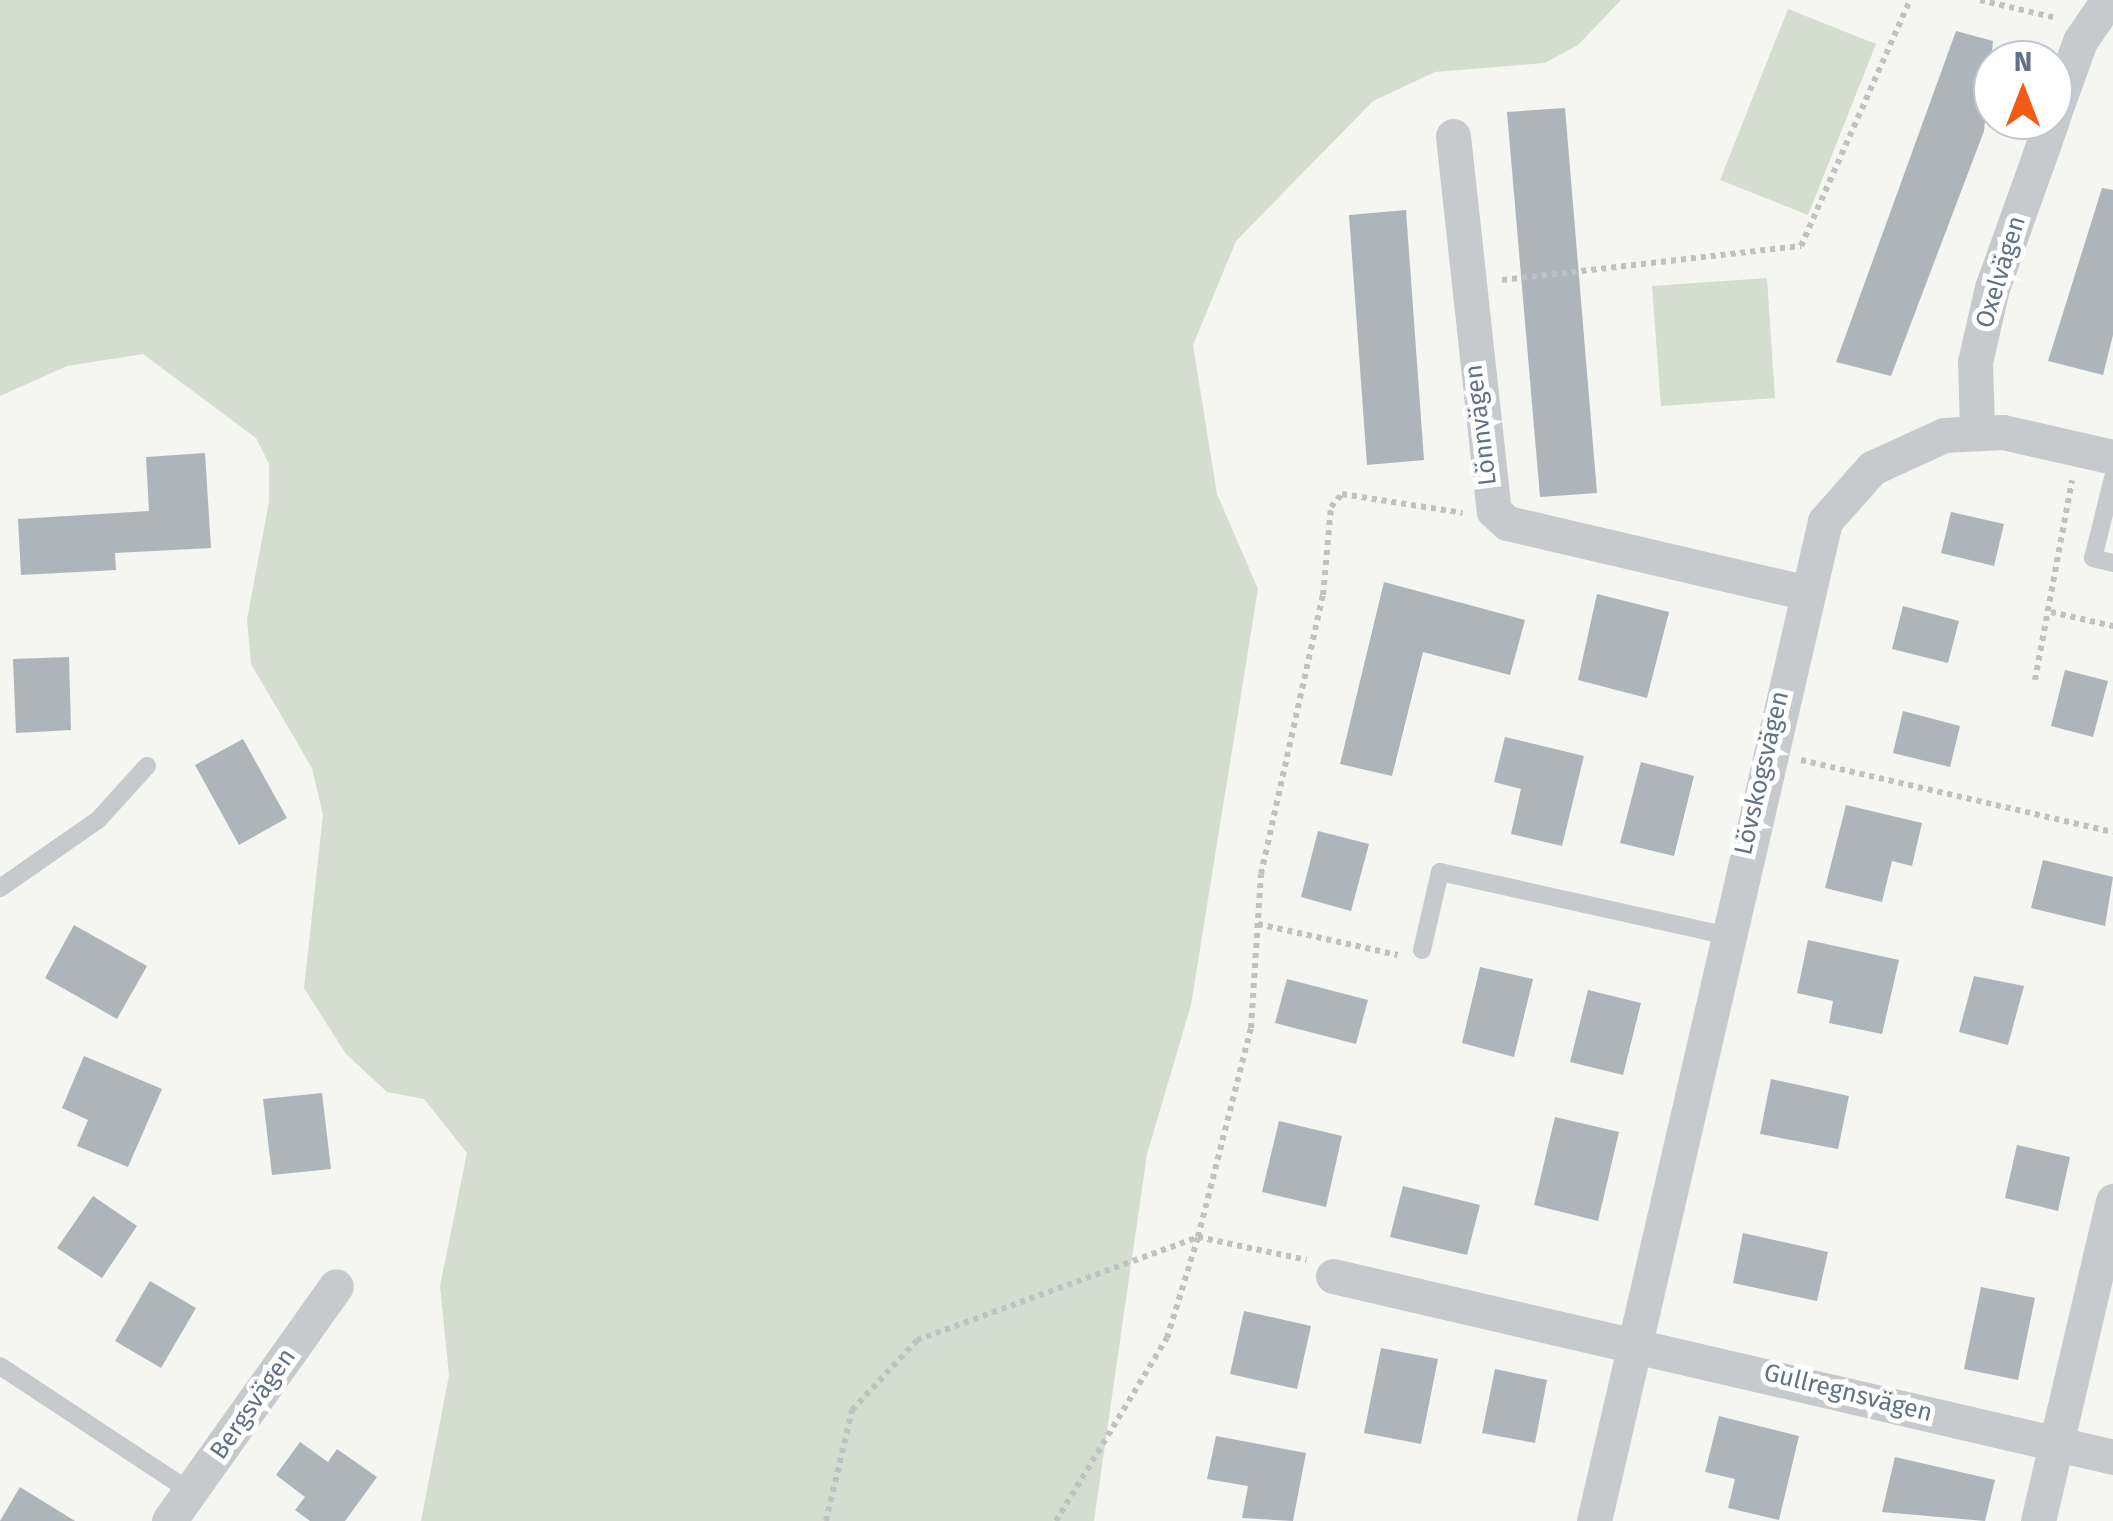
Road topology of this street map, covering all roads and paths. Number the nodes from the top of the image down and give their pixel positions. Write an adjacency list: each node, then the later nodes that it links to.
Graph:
1 (1910, 0): 7 (path)
2 (1980, 0): 3 (path)
3 (2099, 13): 4 (street, Oxelvägen)
4 (2073, 71)
5 (1454, 136): 7 (street, Lönnvägen)
6 (2044, 140): 8 (street, Oxelvägen)
7 (1466, 284): 12 (street, Lönnvägen)
8 (1977, 429): 9 (street, Lövskogsvägen); 14 (street, Lövskogsvägen)
9 (2078, 448): 10 (street, Lövskogsvägen); 15 (path)
10 (2113, 458)
11 (2113, 478): 13 (lane)
12 (1494, 510): 14 (street, Lönnvägen); 22 (path)
13 (2113, 563)
14 (1804, 592): 18 (street, Lövskogsvägen)
15 (2050, 612): 16 (path); 17 (path)
16 (2113, 626)
17 (2034, 680)
18 (1766, 752): 20 (path); 23 (street, Lövskogsvägen)
19 (147, 766): 21 (lane)
20 (2113, 832)
21 (0, 888)
22 (1258, 924): 24 (path); 26 (path)
23 (1726, 935): 24 (lane); 29 (street, Lövskogsvägen)
24 (1422, 950)
25 (2113, 1201): 31 (street)
26 (1198, 1237): 27 (path); 35 (path); 36 (path)
27 (1333, 1276): 29 (street)
28 (336, 1286): 33 (street, Bergsvägen)
29 (1639, 1342): 31 (street, Gullregnsvägen); 37 (street, Lövskogsvägen)
30 (0, 1366): 33 (lane)
31 (2057, 1445): 32 (street, Gullregnsvägen); 38 (street)
32 (2113, 1457)
33 (192, 1492): 34 (street, Bergsvägen)
34 (169, 1521)
35 (826, 1521)
36 (1056, 1521)
37 (1594, 1521)
38 (2038, 1521)

